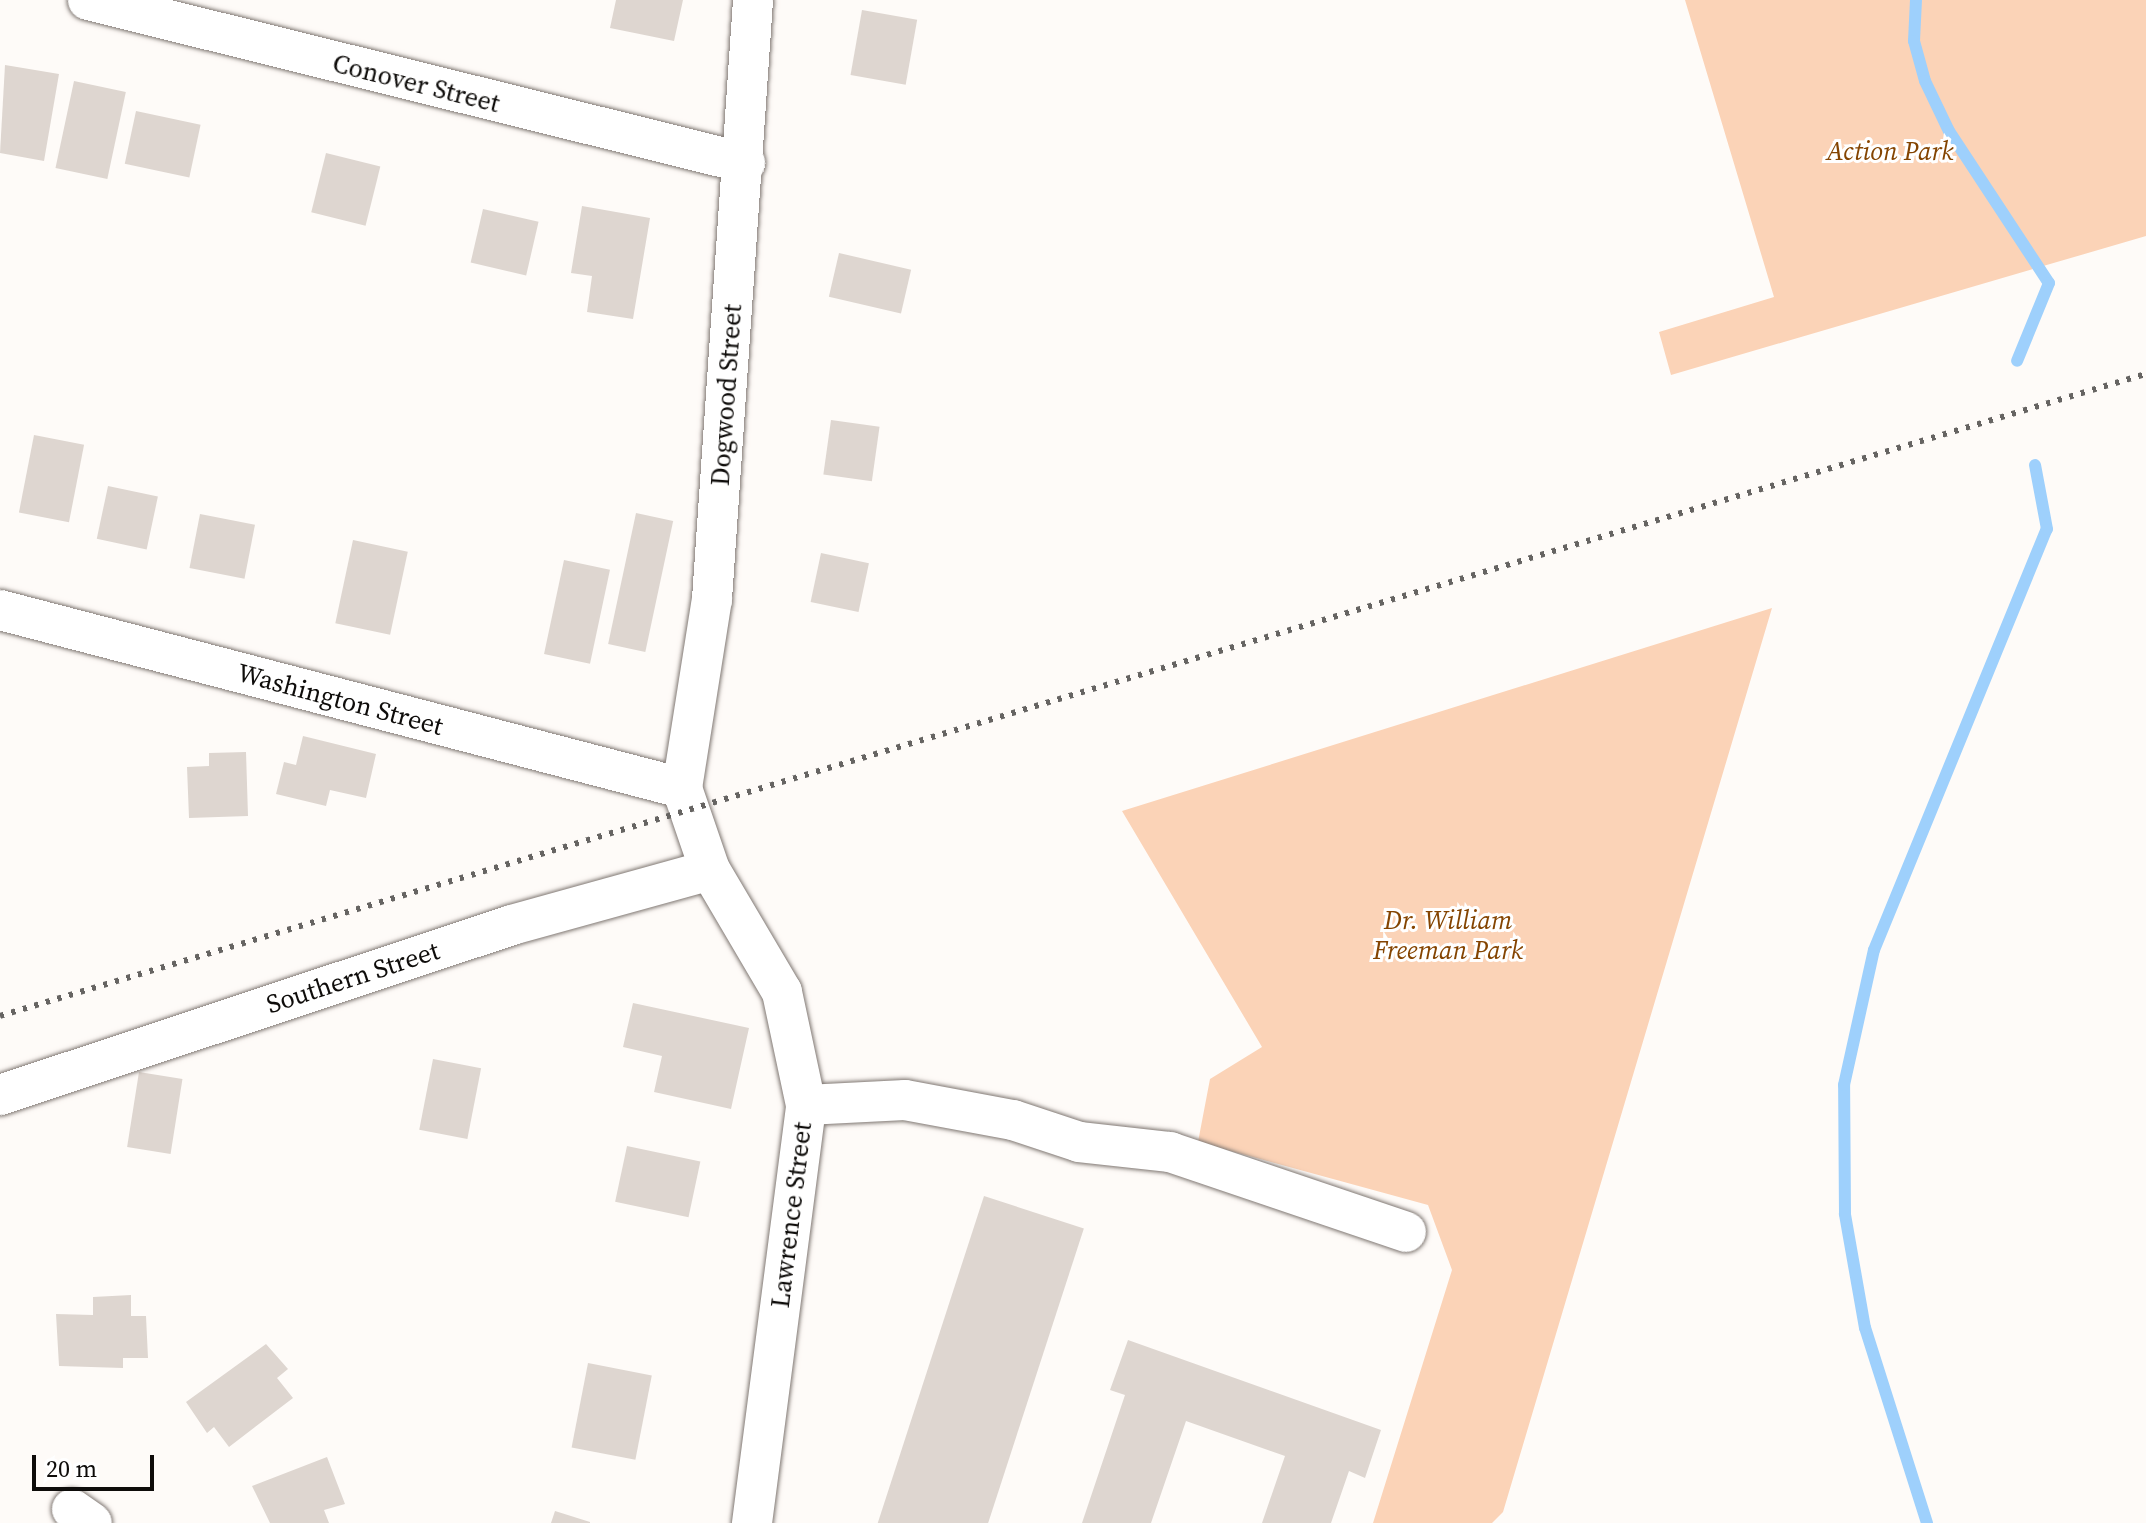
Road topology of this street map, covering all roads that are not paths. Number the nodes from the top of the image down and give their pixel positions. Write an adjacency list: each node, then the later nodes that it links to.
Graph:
1 (88, 0): 3 (street, Conover Street)
2 (753, 0): 3 (street, Dogwood Street)
3 (745, 163): 5 (street, Dogwood Street)
4 (0, 610): 5 (street, Washington Street)
5 (682, 788): 6 (street, Lawrence Street)
6 (710, 870): 7 (street, Southern Street); 8 (street, Lawrence Street)
7 (0, 1095)
8 (806, 1105): 9 (street); 10 (street, Lawrence Street)
9 (1406, 1232)
10 (752, 1523)

